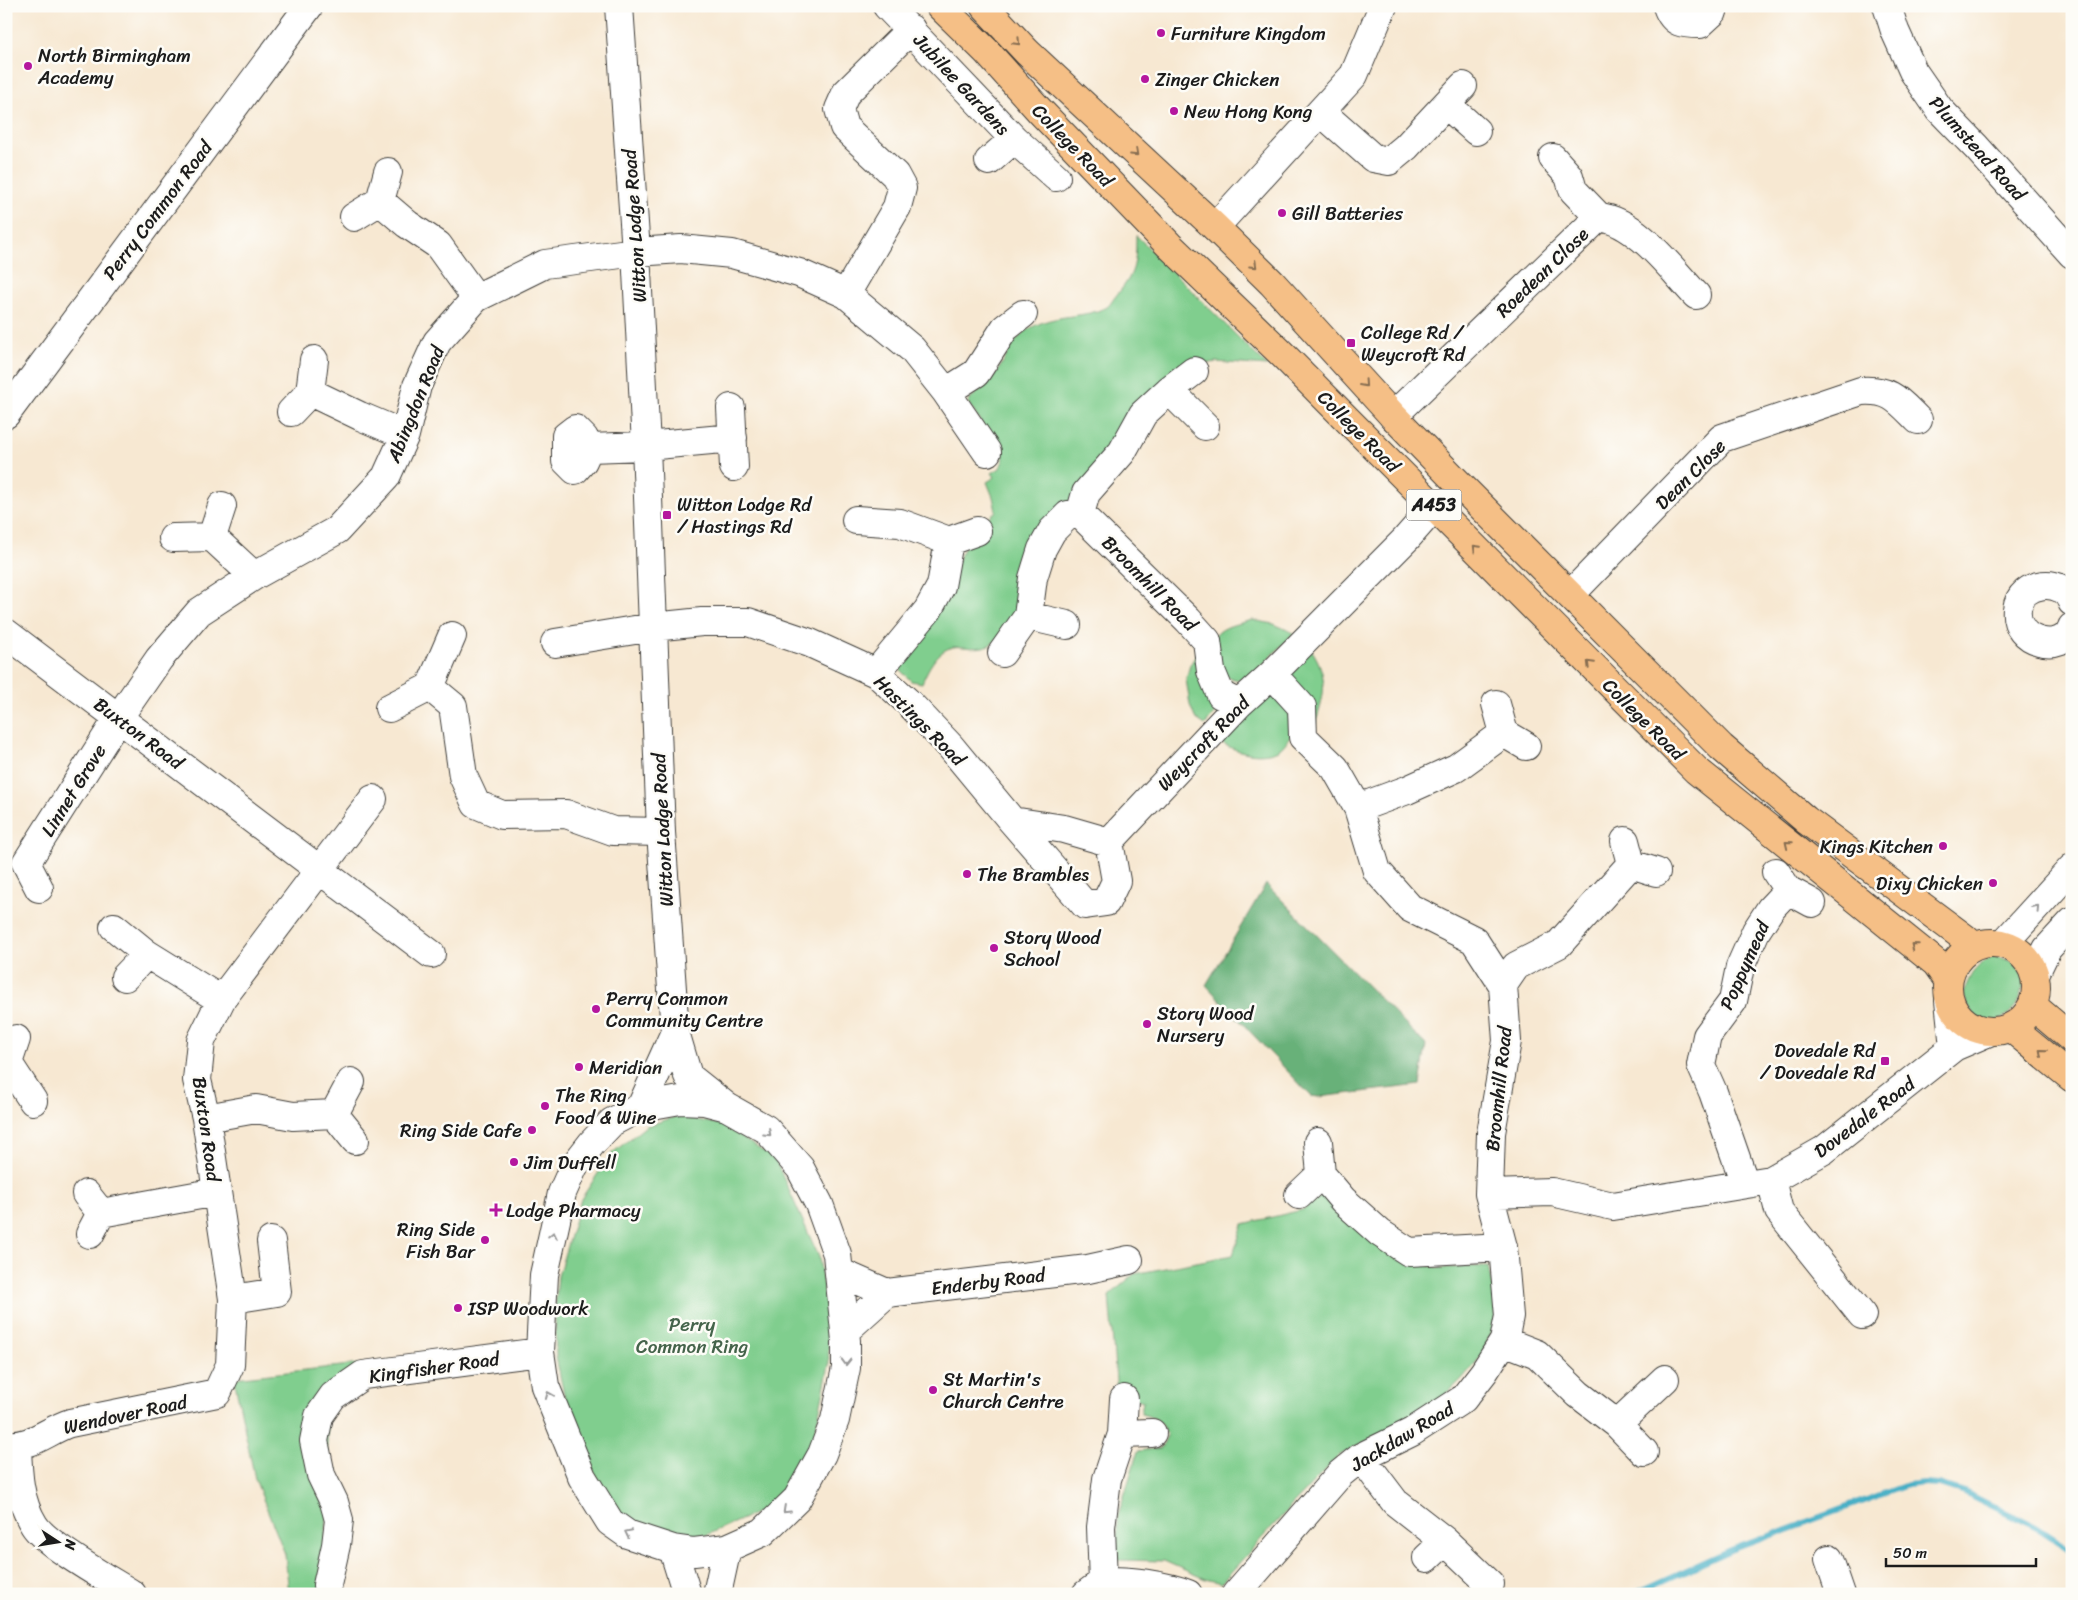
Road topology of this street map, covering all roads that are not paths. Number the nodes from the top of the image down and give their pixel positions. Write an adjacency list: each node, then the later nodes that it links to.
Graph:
1 (309, 6): 35 (street, Perry Common Road)
2 (619, 6): 22 (street, Witton Lodge Road)
3 (887, 6): 10 (street, Jubilee Gardens)
4 (940, 6): 46 (main road, College Road / A453)
5 (984, 6): 21 (main road, College Road / A453, one-way to 21)
6 (1384, 6): 11 (street)
7 (1667, 6): 8 (street)
8 (1714, 6)
9 (1887, 6): 23 (street, Plumstead Road)
10 (910, 29): 13 (street, Jubilee Gardens); 24 (street, Jubilee Gardens)
11 (1321, 112): 12 (street); 21 (street)
12 (1476, 131)
13 (1014, 139): 15 (street, Jubilee Gardens); 17 (street, Jubilee Gardens)
14 (1554, 158): 20 (street)
15 (989, 162)
16 (388, 172): 18 (street)
17 (1056, 177)
18 (380, 201): 19 (street); 26 (street)
19 (354, 217)
20 (1599, 217): 25 (street, Roedean Close); 36 (street, Roedean Close)
21 (1215, 227): 36 (main road, College Road / A453, one-way to 36)
22 (636, 252): 24 (street); 26 (street, Abingdon Road); 41 (street, Witton Lodge Road)
23 (2072, 254)
24 (846, 294): 32 (street)
25 (1696, 295)
26 (476, 298): 39 (street, Abingdon Road)
27 (1023, 314): 32 (street)
28 (314, 360): 31 (street)
29 (1194, 371): 30 (street)
30 (1169, 390): 38 (street); 47 (street)
31 (310, 392): 34 (street); 39 (street)
32 (946, 392): 43 (street)
33 (731, 408): 40 (street)
34 (291, 412)
35 (6, 414)
36 (1394, 416): 54 (main road, College Road / A453)
37 (1918, 420): 54 (street, Dean Close)
38 (1205, 426)
39 (405, 435): 53 (street, Abingdon Road)
40 (733, 438): 41 (street); 44 (street)
41 (646, 446): 42 (street); 58 (street, Witton Lodge Road)
42 (589, 448)
43 (987, 452)
44 (734, 467)
45 (222, 506): 50 (street)
46 (1434, 506): 65 (street, Weycroft Road); 91 (main road, College Road / A453, one-way to 46)
47 (1080, 514): 56 (street); 67 (street, Broomhill Road)
48 (856, 520): 52 (street)
49 (977, 530): 52 (street)
50 (212, 537): 51 (street); 53 (street)
51 (173, 538)
52 (949, 541): 64 (street)
53 (254, 576): 70 (street, Abingdon Road)
54 (1570, 595): 85 (main road, College Road / A453)
55 (2072, 602): 59 (street)
56 (1028, 616): 57 (street); 63 (street)
57 (1067, 625)
58 (653, 627): 62 (street); 64 (street, Hastings Road); 74 (street, Witton Lodge Road)
59 (2071, 630)
60 (6, 633): 70 (street, Buxton Road)
61 (452, 636): 66 (street)
62 (555, 642)
63 (1002, 653)
64 (876, 673): 73 (street, Hastings Road)
65 (1272, 674): 67 (street, Weycroft Road); 72 (street, Broomhill Road)
66 (430, 687): 69 (street); 74 (street)
67 (1239, 704): 75 (street, Weycroft Road)
68 (1496, 704): 72 (street)
69 (390, 708)
70 (119, 717): 77 (street, Linnet Grove); 79 (street, Buxton Road)
71 (372, 799): 79 (street, Buxton Road)
72 (1358, 808): 90 (street, Broomhill Road)
73 (1012, 821): 75 (street); 75 (street)
74 (661, 832): 95 (street, Witton Lodge Road)
75 (1109, 842)
76 (1637, 859): 90 (street)
77 (16, 862): 80 (street, Linnet Grove)
78 (2072, 868): 84 (street, one-way to 78)
79 (320, 869): 87 (street); 92 (street, Buxton Road)
80 (39, 888)
81 (1812, 903): 109 (street, Poppymead)
82 (2072, 922): 88 (street)
83 (114, 927): 86 (street)
84 (2003, 944): 85 (main road); 88 (main road)
85 (1969, 949): 91 (main road)
86 (147, 954): 89 (street); 92 (street)
87 (431, 954)
88 (2035, 974): 93 (main road)
89 (125, 977)
90 (1503, 985): 111 (street, Broomhill Road)
91 (1949, 991): 94 (main road); 97 (street)
92 (221, 1000): 105 (street, Buxton Road)
93 (2033, 1006): 94 (main road); 96 (main road)
94 (2000, 1030): 97 (street, Dovedale Road); 99 (main road, one-way to 94)
95 (674, 1032): 102 (street, Witton Lodge Road); 103 (street, Witton Lodge Road)
96 (2072, 1039)
97 (1954, 1047): 109 (street, Dovedale Road)
98 (10, 1055): 101 (street)
99 (2072, 1078)
100 (351, 1082): 104 (street)
101 (33, 1101)
102 (641, 1107): 103 (street, Witton Lodge Road); 123 (street, Witton Lodge Road, one-way to 102)
103 (727, 1107): 117 (street, Witton Lodge Road, one-way to 117)
104 (334, 1114): 105 (street); 106 (street)
105 (206, 1118): 110 (street, Buxton Road)
106 (356, 1140)
107 (1318, 1142): 108 (street)
108 (1320, 1174): 112 (street); 115 (street)
109 (1758, 1182): 111 (street); 120 (street, Poppymead)
110 (217, 1192): 113 (street); 119 (street, Buxton Road)
111 (1488, 1194): 115 (street, Jackdaw Road)
112 (1299, 1195)
113 (93, 1214)
114 (271, 1241): 119 (street)
115 (1503, 1247): 122 (street, Jackdaw Road)
116 (1129, 1260): 118 (street, Enderby Road)
117 (839, 1272): 118 (street); 121 (street, Witton Lodge Road)
118 (887, 1293): 121 (street)
119 (233, 1299): 125 (street, Buxton Road)
120 (1862, 1315)
121 (845, 1331): 133 (street, Witton Lodge Road, one-way to 133)
122 (1504, 1341): 127 (street); 132 (street, Jackdaw Road)
123 (540, 1352): 134 (street, Witton Lodge Road, one-way to 123); 139 (street, Kingfisher Road)
124 (1665, 1379): 127 (street)
125 (217, 1393): 130 (street, Wendover Road)
126 (1124, 1399): 129 (street)
127 (1617, 1424): 131 (street)
128 (1152, 1433): 129 (street)
129 (1122, 1434): 137 (street)
130 (12, 1446): 138 (street)
131 (1644, 1452)
132 (1361, 1457): 136 (street); 143 (street, Jackdaw Road)
133 (727, 1548): 134 (street, Witton Lodge Road); 141 (street)
134 (674, 1549): 140 (street)
135 (1829, 1559): 144 (street)
136 (1490, 1584)
137 (1095, 1588): 142 (street)
138 (132, 1594)
139 (328, 1594)
140 (687, 1594)
141 (716, 1594)
142 (1188, 1594)
143 (1236, 1594)
144 (1841, 1594)

